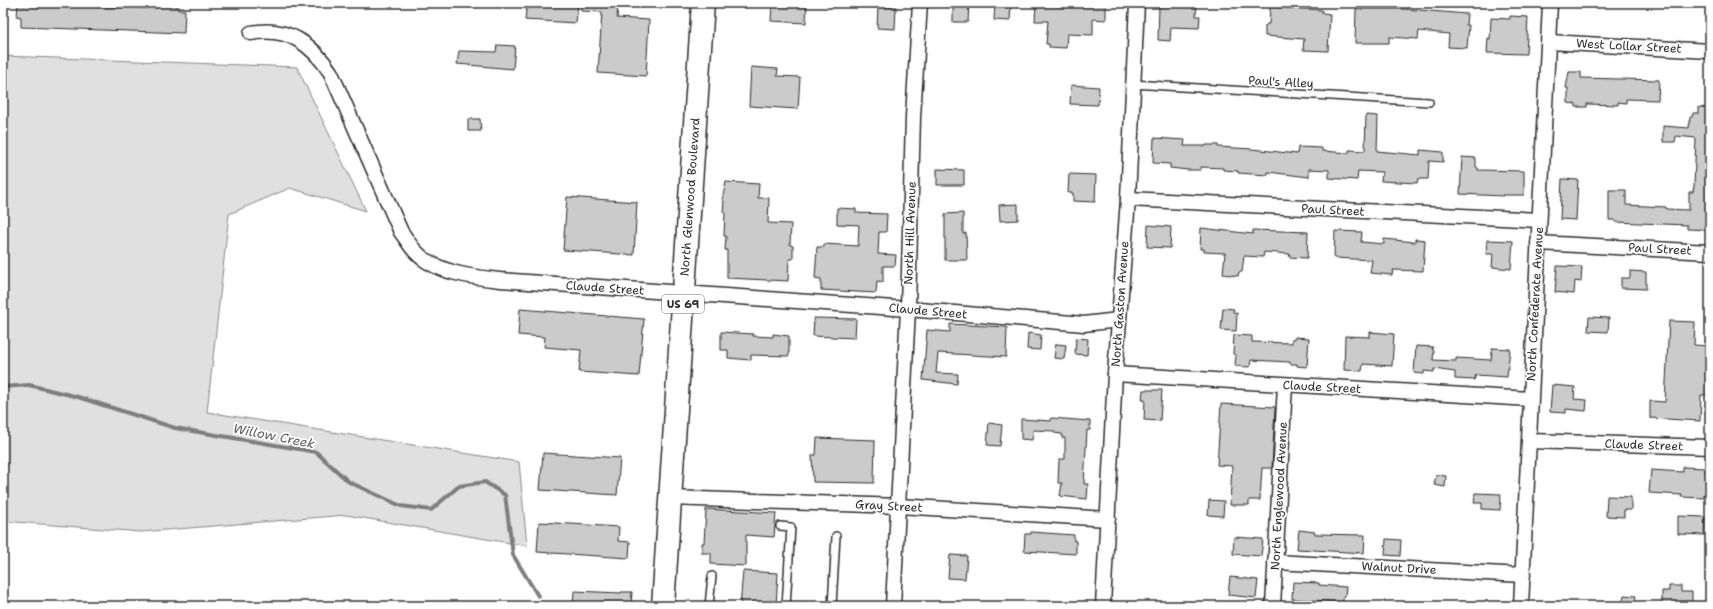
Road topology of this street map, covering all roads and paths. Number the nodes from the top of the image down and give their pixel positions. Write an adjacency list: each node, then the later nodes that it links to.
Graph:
1 (703, 3): 14 (main road, North Glenwood Boulevard / US 69)
2 (920, 3): 15 (street, North Hill Avenue)
3 (1137, 3): 8 (street, North Gaston Avenue)
4 (1550, 3): 6 (street, North Confederate Avenue)
5 (251, 33): 14 (street, Claude Street)
6 (1549, 42): 7 (street, West Lollar Street); 11 (street, North Confederate Avenue)
7 (1710, 51)
8 (1132, 84): 9 (lane, Paul's Alley); 10 (street, North Gaston Avenue)
9 (1429, 102)
10 (1128, 199): 11 (street, Paul Street); 16 (street, North Gaston Avenue)
11 (1539, 220): 12 (street, North Confederate Avenue)
12 (1538, 243): 13 (street, Paul Street); 19 (street, North Confederate Avenue)
13 (1710, 252)
14 (684, 293): 15 (street, Claude Street); 22 (main road, North Glenwood Boulevard / US 69)
15 (908, 309): 16 (street, Claude Street); 23 (street, North Hill Avenue)
16 (1118, 320): 17 (street, North Gaston Avenue)
17 (1115, 374): 18 (street, Claude Street); 24 (street, North Gaston Avenue)
18 (1285, 385): 19 (street, Claude Street); 27 (street, North Englewood Avenue)
19 (1530, 399): 20 (street, North Confederate Avenue)
20 (1530, 441): 21 (street, Claude Street); 28 (street, North Confederate Avenue)
21 (1710, 448)
22 (670, 498): 23 (street, Gray Street); 30 (main road, North Glenwood Boulevard / US 69)
23 (899, 506): 24 (street, Gray Street); 34 (street, North Hill Avenue)
24 (1108, 519): 35 (street, North Gaston Avenue)
25 (780, 526): 32 (lane)
26 (836, 536): 33 (lane)
27 (1275, 562): 28 (street, Walnut Drive); 36 (street, North Englewood Avenue)
28 (1523, 575): 37 (street, North Confederate Avenue)
29 (712, 576): 31 (lane)
30 (663, 606)
31 (710, 606)
32 (786, 606)
33 (832, 606)
34 (894, 606)
35 (1103, 606)
36 (1273, 606)
37 (1521, 606)

